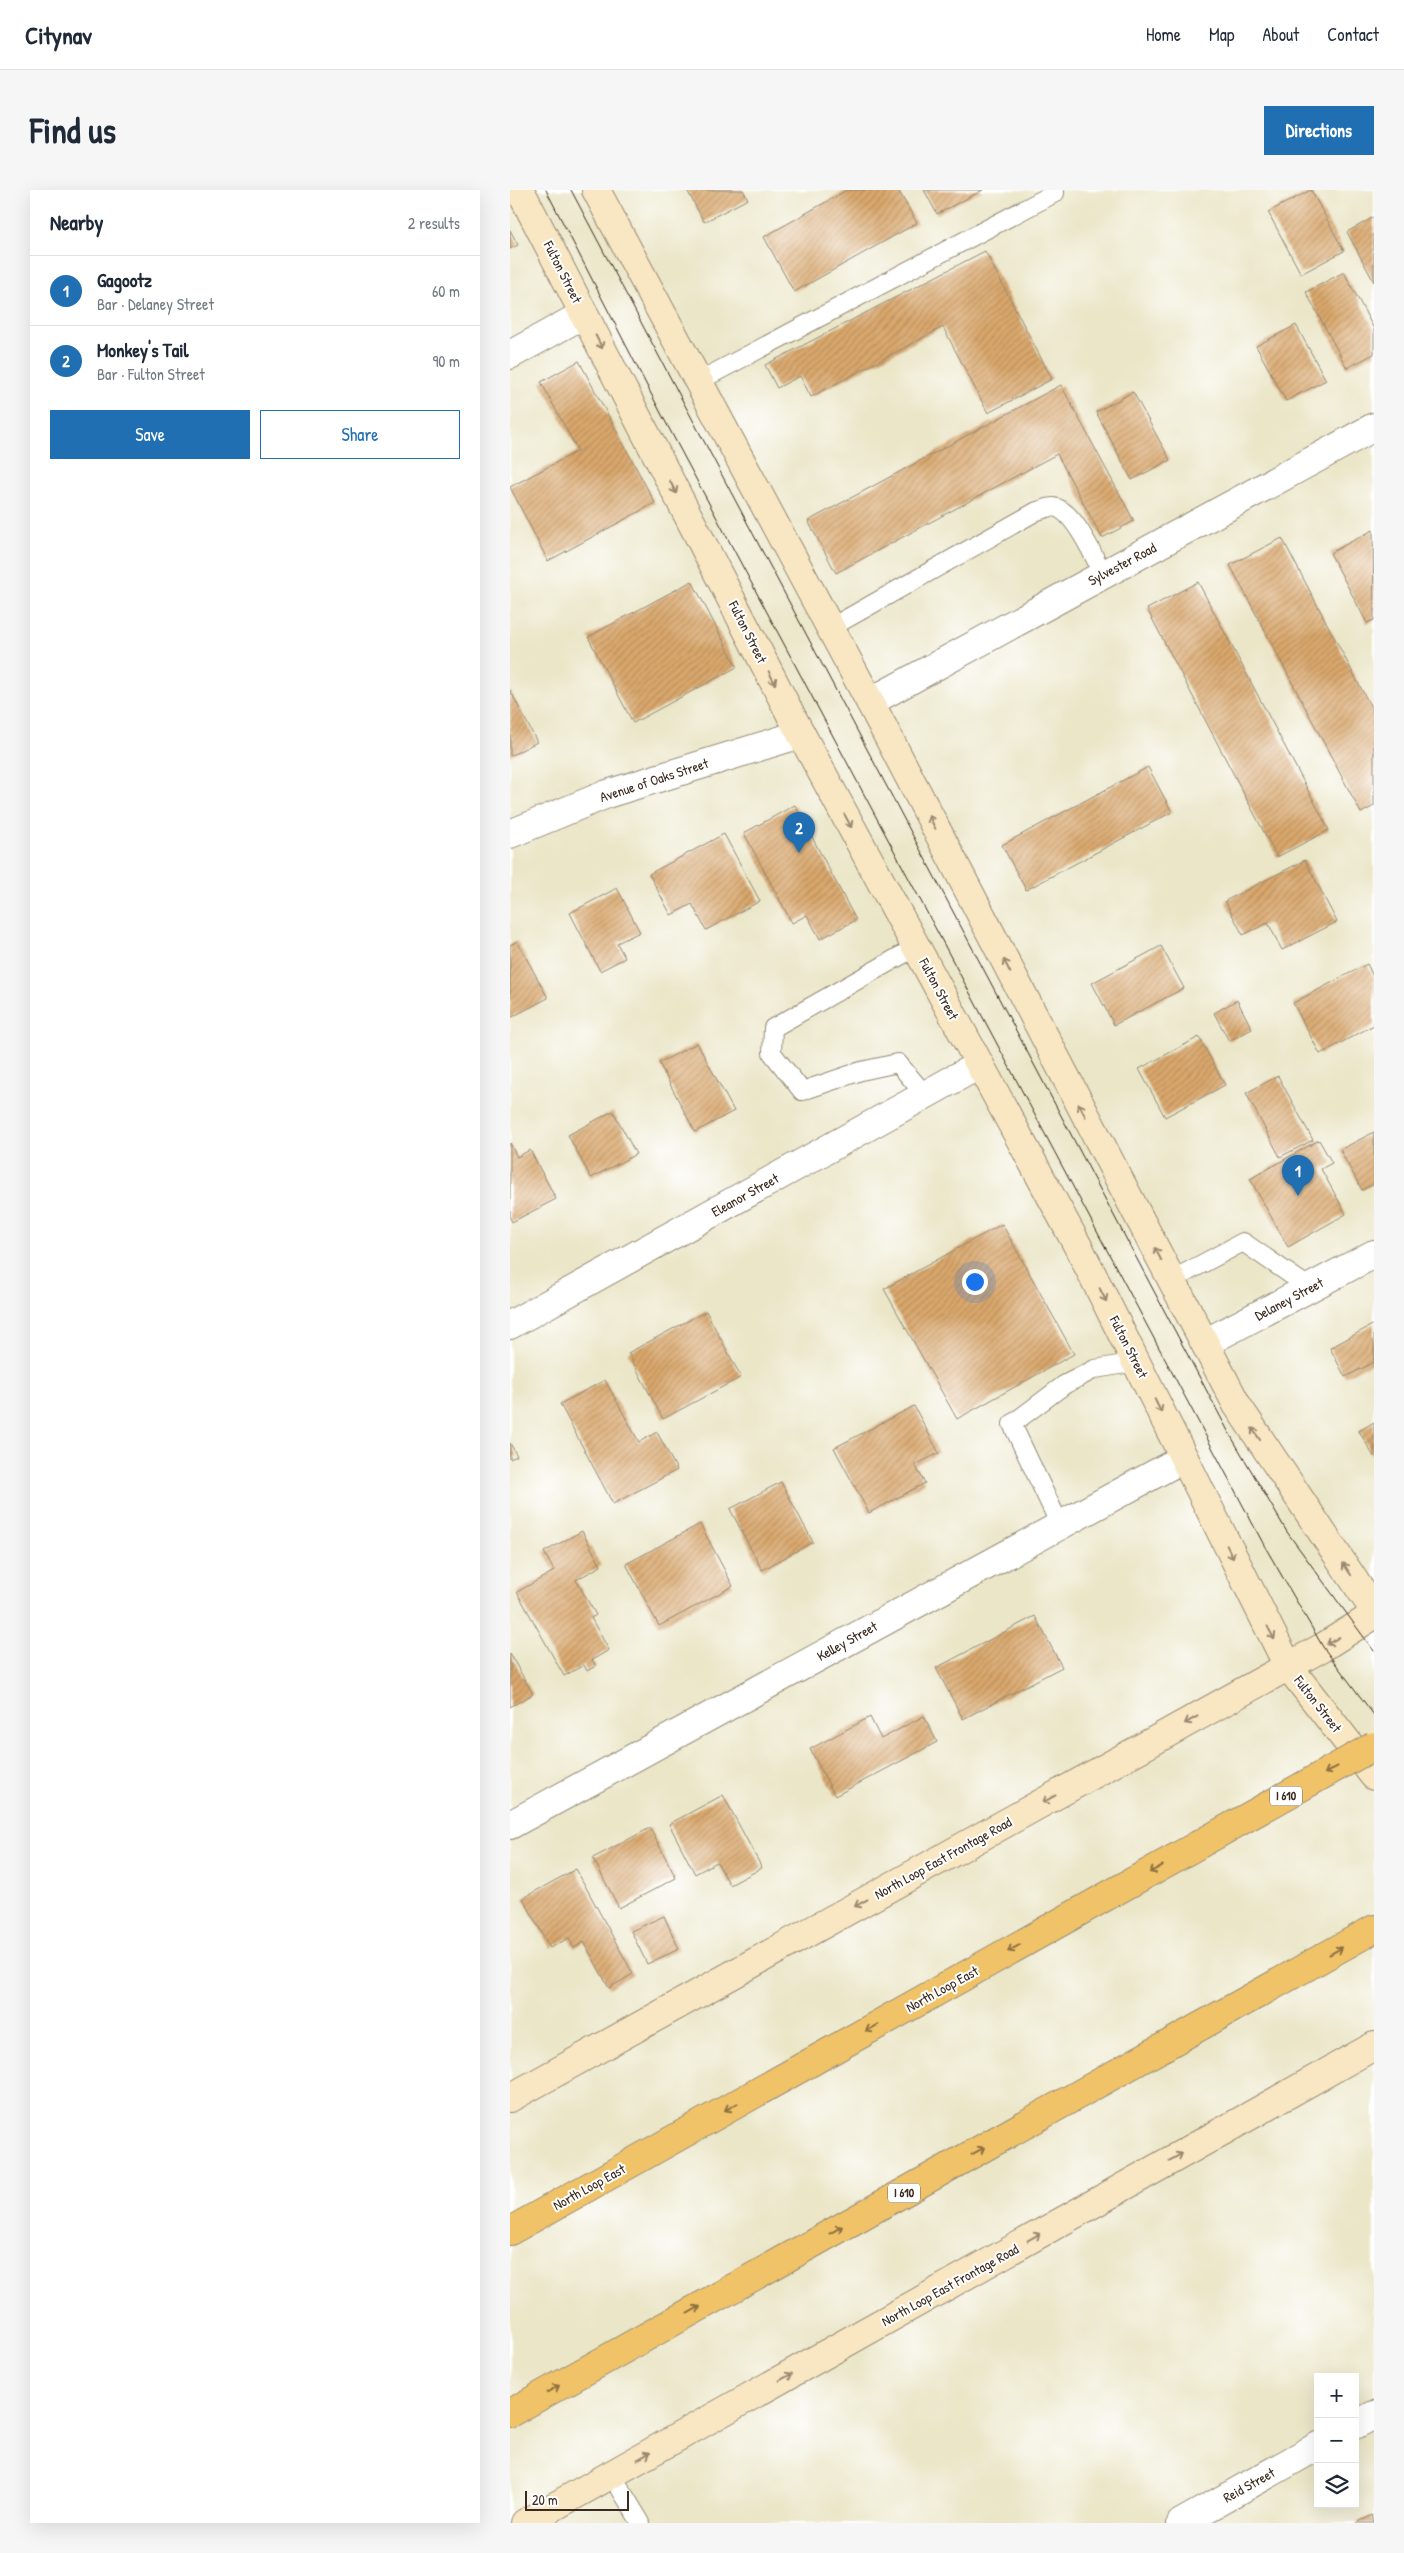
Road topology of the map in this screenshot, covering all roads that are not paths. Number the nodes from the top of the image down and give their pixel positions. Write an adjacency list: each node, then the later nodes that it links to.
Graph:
1 (520, 190): 4 (main road, Fulton Street)
2 (596, 190): 6 (main road)
3 (1055, 193): 6 (lane)
4 (584, 314): 5 (street); 11 (main road, Fulton Street, one-way to 11)
5 (510, 355)
6 (698, 382): 9 (main road)
7 (1374, 428): 8 (street, Sylvester Road)
8 (1102, 574): 9 (lane); 10 (street, Sylvester Road)
9 (830, 628): 10 (main road)
10 (870, 702): 17 (main road, one-way to 10)
11 (801, 734): 12 (street, Avenue of Oaks Street); 13 (main road, Fulton Street, one-way to 13)
12 (510, 834)
13 (916, 947): 14 (main road, Fulton Street); 15 (lane)
14 (979, 1065): 15 (street, Eleanor Street); 21 (main road, Fulton Street, one-way to 21)
15 (925, 1095): 19 (street, Eleanor Street)
16 (1374, 1254): 18 (street, Delaney Street)
17 (1172, 1280): 18 (lane); 20 (main road)
18 (1310, 1288): 20 (street, Delaney Street)
19 (510, 1325)
20 (1205, 1343): 24 (main road, one-way to 20)
21 (1137, 1362): 22 (main road, Fulton Street, one-way to 22); 23 (lane)
22 (1184, 1458): 23 (street, Kelley Street); 26 (main road, Fulton Street, one-way to 26)
23 (1060, 1526): 29 (street, Kelley Street)
24 (1374, 1610)
25 (1374, 1615): 26 (main road, North Loop East Frontage Road, one-way to 26)
26 (1288, 1666): 28 (main road, Fulton Street); 32 (main road, North Loop East Frontage Road, one-way to 32)
27 (1374, 1746): 33 (highway, North Loop East / I 610, one-way to 33, bridge)
28 (1374, 1776)
29 (510, 1824)
30 (1374, 1929): 34 (highway, I 610, one-way to 30)
31 (1374, 2046): 38 (main road, North Loop East Frontage Road, one-way to 31)
32 (510, 2098)
33 (510, 2231)
34 (510, 2413)
35 (1374, 2415): 36 (street)
36 (1359, 2423)
37 (1314, 2448): 41 (street, Reid Street)
38 (612, 2475): 39 (main road, North Loop East Frontage Road); 40 (lane)
39 (525, 2523)
40 (641, 2523)
41 (1181, 2523)

